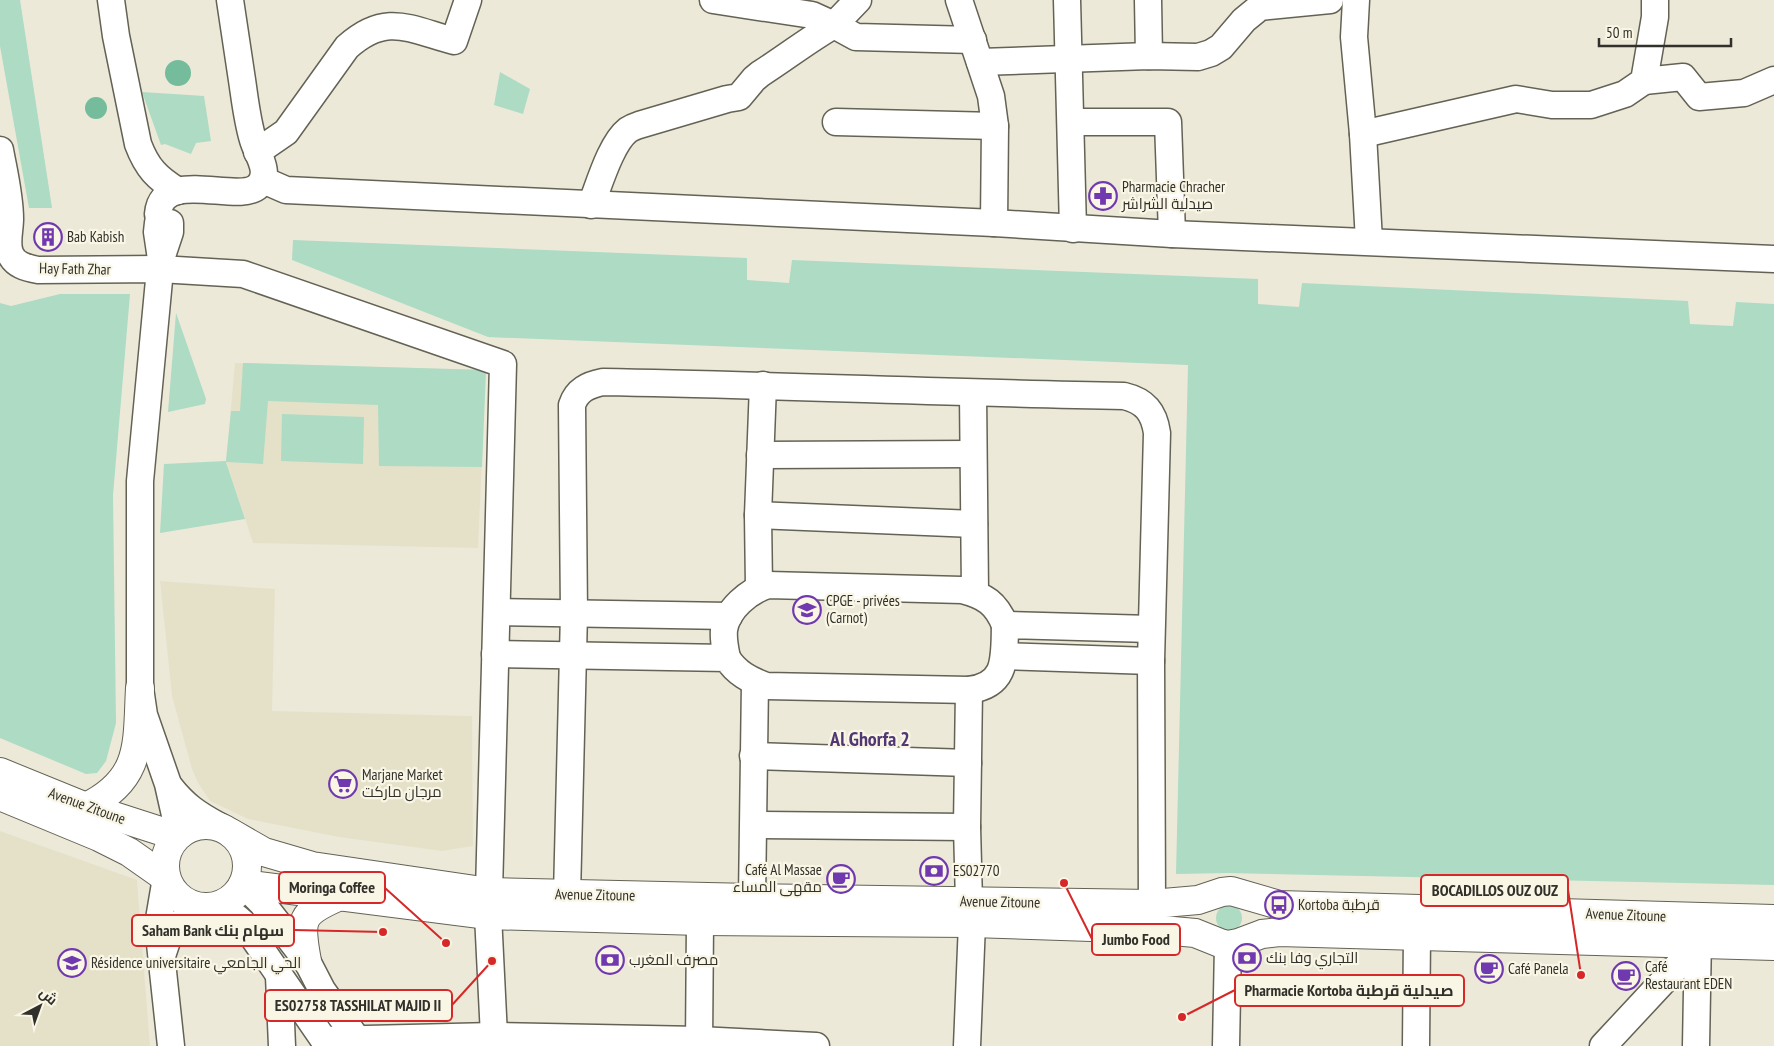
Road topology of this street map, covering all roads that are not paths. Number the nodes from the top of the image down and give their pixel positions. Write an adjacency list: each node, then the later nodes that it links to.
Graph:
1 (111, 0): 26 (street)
2 (230, 0): 23 (street)
3 (468, 0): 23 (street)
4 (713, 0): 12 (street)
5 (858, 0): 12 (street)
6 (959, 0): 13 (street)
7 (1067, 0): 15 (street)
8 (1148, 0): 14 (street)
9 (1330, 0): 14 (street)
10 (1356, 0): 21 (street)
11 (1654, 0): 17 (street)
12 (834, 25): 13 (street); 25 (street)
13 (977, 51): 15 (street); 20 (street)
14 (1149, 56): 15 (street)
15 (1069, 60): 19 (street)
16 (1774, 80): 17 (street)
17 (1644, 81): 21 (street)
18 (836, 122): 20 (street)
19 (1071, 122): 28 (street); 29 (street)
20 (995, 126): 27 (street)
21 (1363, 134): 30 (street)
22 (0, 150): 32 (street, Hay Fath Zhar)
23 (257, 152): 24 (street)
24 (263, 180): 25 (street); 26 (street)
25 (591, 205): 27 (street)
26 (167, 213): 32 (street)
27 (994, 224): 28 (street)
28 (1072, 229): 29 (street)
29 (1172, 234): 30 (street)
30 (1370, 241): 31 (street)
31 (1774, 259)
32 (160, 264): 41 (street, Hay Fath Zhar); 52 (street)
33 (763, 385): 34 (street); 36 (street); 42 (street)
34 (973, 393): 35 (street); 45 (street)
35 (973, 454): 36 (street); 38 (street)
36 (760, 455): 37 (street)
37 (758, 515): 38 (street); 39 (street)
38 (974, 524): 40 (street)
39 (760, 588): 40 (street); 43 (street)
40 (975, 593): 44 (street)
41 (496, 612): 42 (street); 46 (street)
42 (574, 613): 43 (street); 47 (street)
43 (730, 616): 49 (street)
44 (1005, 625): 45 (street); 48 (street)
45 (1151, 629): 50 (street)
46 (496, 654): 47 (street); 70 (street)
47 (574, 655): 49 (street); 67 (street)
48 (1004, 656): 50 (street); 53 (street)
49 (727, 658): 51 (street)
50 (1151, 660): 71 (street)
51 (755, 682): 53 (street); 54 (street)
52 (140, 688): 57 (street); 59 (main road)
53 (969, 690): 55 (street)
54 (753, 756): 55 (street); 60 (street)
55 (968, 763): 61 (street)
56 (0, 772): 59 (main road, Avenue Zitoune)
57 (168, 784): 62 (street); 63 (street)
58 (0, 796): 64 (main road, Avenue Zitoune)
59 (86, 807): 63 (main road, Avenue Zitoune)
60 (754, 825): 61 (street); 69 (street)
61 (968, 827): 73 (street)
62 (225, 829): 63 (main road); 65 (main road); 70 (main road, Avenue Zitoune)
63 (178, 834): 64 (main road)
64 (166, 878): 72 (main road); 81 (street)
65 (243, 884): 68 (main road, Avenue Zitoune); 72 (main road); 82 (street)
66 (1227, 894): 71 (main road, Avenue Zitoune); 74 (main road, Avenue Zitoune); 78 (main road); 78 (main road)
67 (567, 895): 69 (main road, Avenue Zitoune); 70 (main road, Avenue Zitoune)
68 (340, 896): 70 (main road, Avenue Zitoune); 82 (main road)
69 (752, 898): 73 (main road, Avenue Zitoune)
70 (489, 904): 76 (main road, Avenue Zitoune); 84 (street)
71 (1152, 904): 73 (main road, Avenue Zitoune)
72 (212, 907): 81 (street); 83 (street)
73 (971, 912): 76 (main road, Avenue Zitoune); 78 (main road, Avenue Zitoune); 91 (street)
74 (1698, 917): 75 (main road, Avenue Zitoune); 79 (street)
75 (1774, 919)
76 (700, 921): 87 (street)
77 (1417, 934): 78 (main road, Avenue Zitoune); 79 (main road, Avenue Zitoune); 93 (street)
78 (1229, 941): 92 (street)
79 (1698, 944): 80 (main road, Avenue Zitoune); 94 (street); 95 (street)
80 (1774, 946)
81 (162, 957): 88 (street)
82 (307, 961): 86 (street)
83 (279, 976): 85 (street); 89 (street)
84 (497, 1041): 86 (street); 87 (street)
85 (326, 1043): 86 (street)
86 (359, 1043)
87 (699, 1043): 90 (street)
88 (171, 1046)
89 (282, 1046)
90 (816, 1046)
91 (967, 1046)
92 (1226, 1046)
93 (1416, 1046)
94 (1602, 1046)
95 (1696, 1046)

